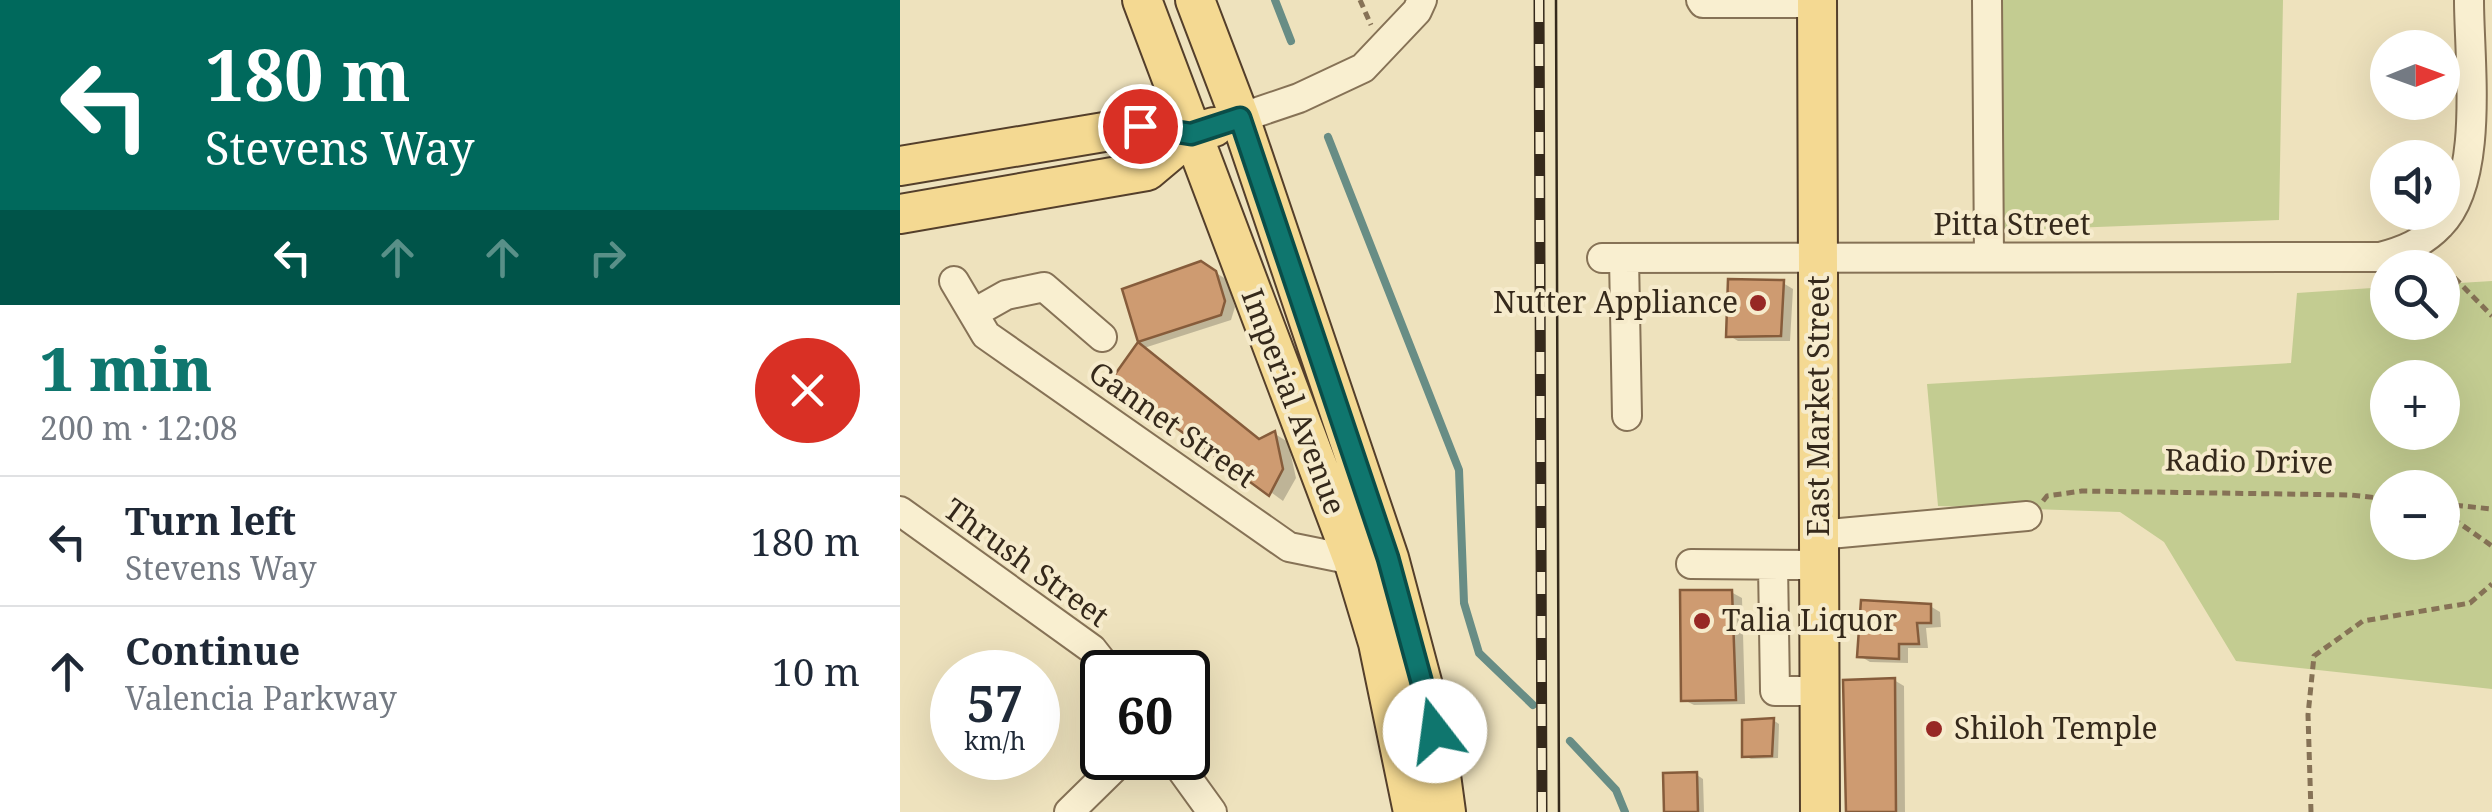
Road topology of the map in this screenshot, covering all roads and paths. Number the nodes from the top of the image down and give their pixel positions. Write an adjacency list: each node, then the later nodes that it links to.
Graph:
1 (1142, 0): 10 (main road, Imperial Avenue)
2 (1195, 0): 8 (main road, Imperial Avenue)
3 (1422, 0): 8 (street)
4 (1701, 0): 7 (street)
5 (1987, 0): 14 (street)
6 (2469, 0): 9 (street)
7 (1817, 2): 15 (main road, East Market Street)
8 (1240, 118): 10 (main road); 29 (main road, Imperial Avenue)
9 (2481, 130): 13 (street)
10 (1191, 134): 11 (main road); 12 (main road); 29 (main road, Imperial Avenue)
11 (900, 166)
12 (900, 214)
13 (2420, 242): 14 (street, Pitta Street); 17 (path)
14 (1989, 258): 15 (street, Pitta Street)
15 (1819, 260): 20 (street, Pitta Street); 28 (main road, East Market Street)
16 (954, 281): 18 (street, Gannet Street)
17 (2492, 316)
18 (980, 324): 19 (street); 29 (street, Gannet Street)
19 (1102, 337)
20 (1627, 416)
21 (2370, 497): 25 (path, Radio Drive)
22 (2460, 508): 23 (path)
23 (2492, 508)
24 (900, 511): 33 (street, Thrush Street)
25 (2027, 516): 28 (street)
26 (2460, 522): 27 (path)
27 (2492, 546)
28 (1818, 550): 31 (street); 34 (main road, East Market Street)
29 (1370, 559): 39 (main road, Imperial Avenue); 40 (main road, Imperial Avenue)
30 (1691, 564): 31 (street)
31 (1772, 564): 34 (street)
32 (2492, 584): 42 (path)
33 (1093, 650)
34 (1818, 691): 41 (main road, East Market Street)
35 (1102, 780): 37 (street)
36 (1189, 780): 38 (street)
37 (1069, 812)
38 (1212, 812)
39 (1413, 812)
40 (1446, 812)
41 (1820, 812)
42 (2311, 812)

